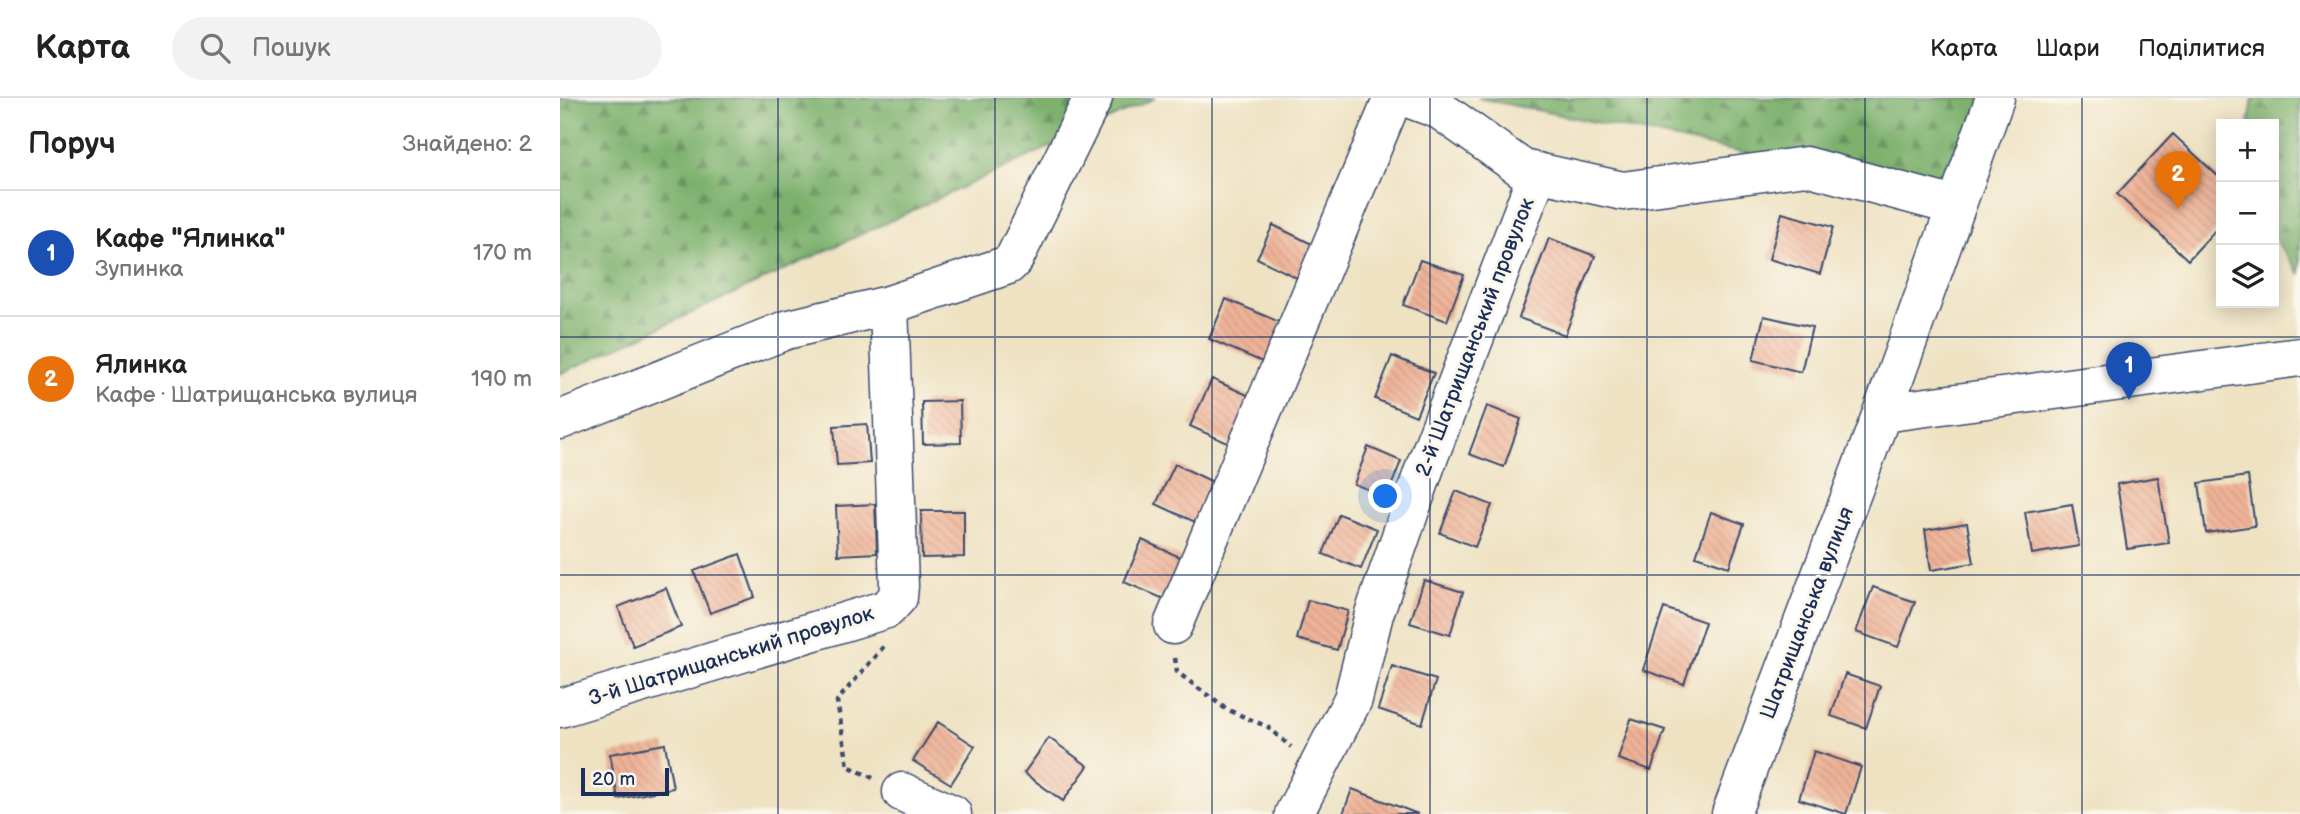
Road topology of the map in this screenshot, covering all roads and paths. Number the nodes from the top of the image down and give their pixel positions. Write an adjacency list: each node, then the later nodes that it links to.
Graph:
1 (1093, 98): 7 (street)
2 (1393, 98): 12 (street)
3 (1408, 98): 5 (street)
4 (1995, 98): 6 (street, Шатрищанська вулиця)
5 (1538, 172): 6 (street); 14 (street, 2-й Шатрищанський провулок)
6 (1955, 206): 9 (street, Шатрищанська вулиця)
7 (889, 305): 10 (street); 11 (street, 3-й Шатрищанський провулок)
8 (2300, 357): 9 (street)
9 (1882, 413): 18 (street, Шатрищанська вулиця)
10 (560, 420)
11 (895, 602): 13 (street, 3-й Шатрищанський провулок); 15 (path)
12 (1172, 625): 14 (path)
13 (560, 708)
14 (1316, 771): 17 (street, 2-й Шатрищанський провулок)
15 (902, 792): 16 (street)
16 (952, 814)
17 (1294, 814)
18 (1731, 814)

